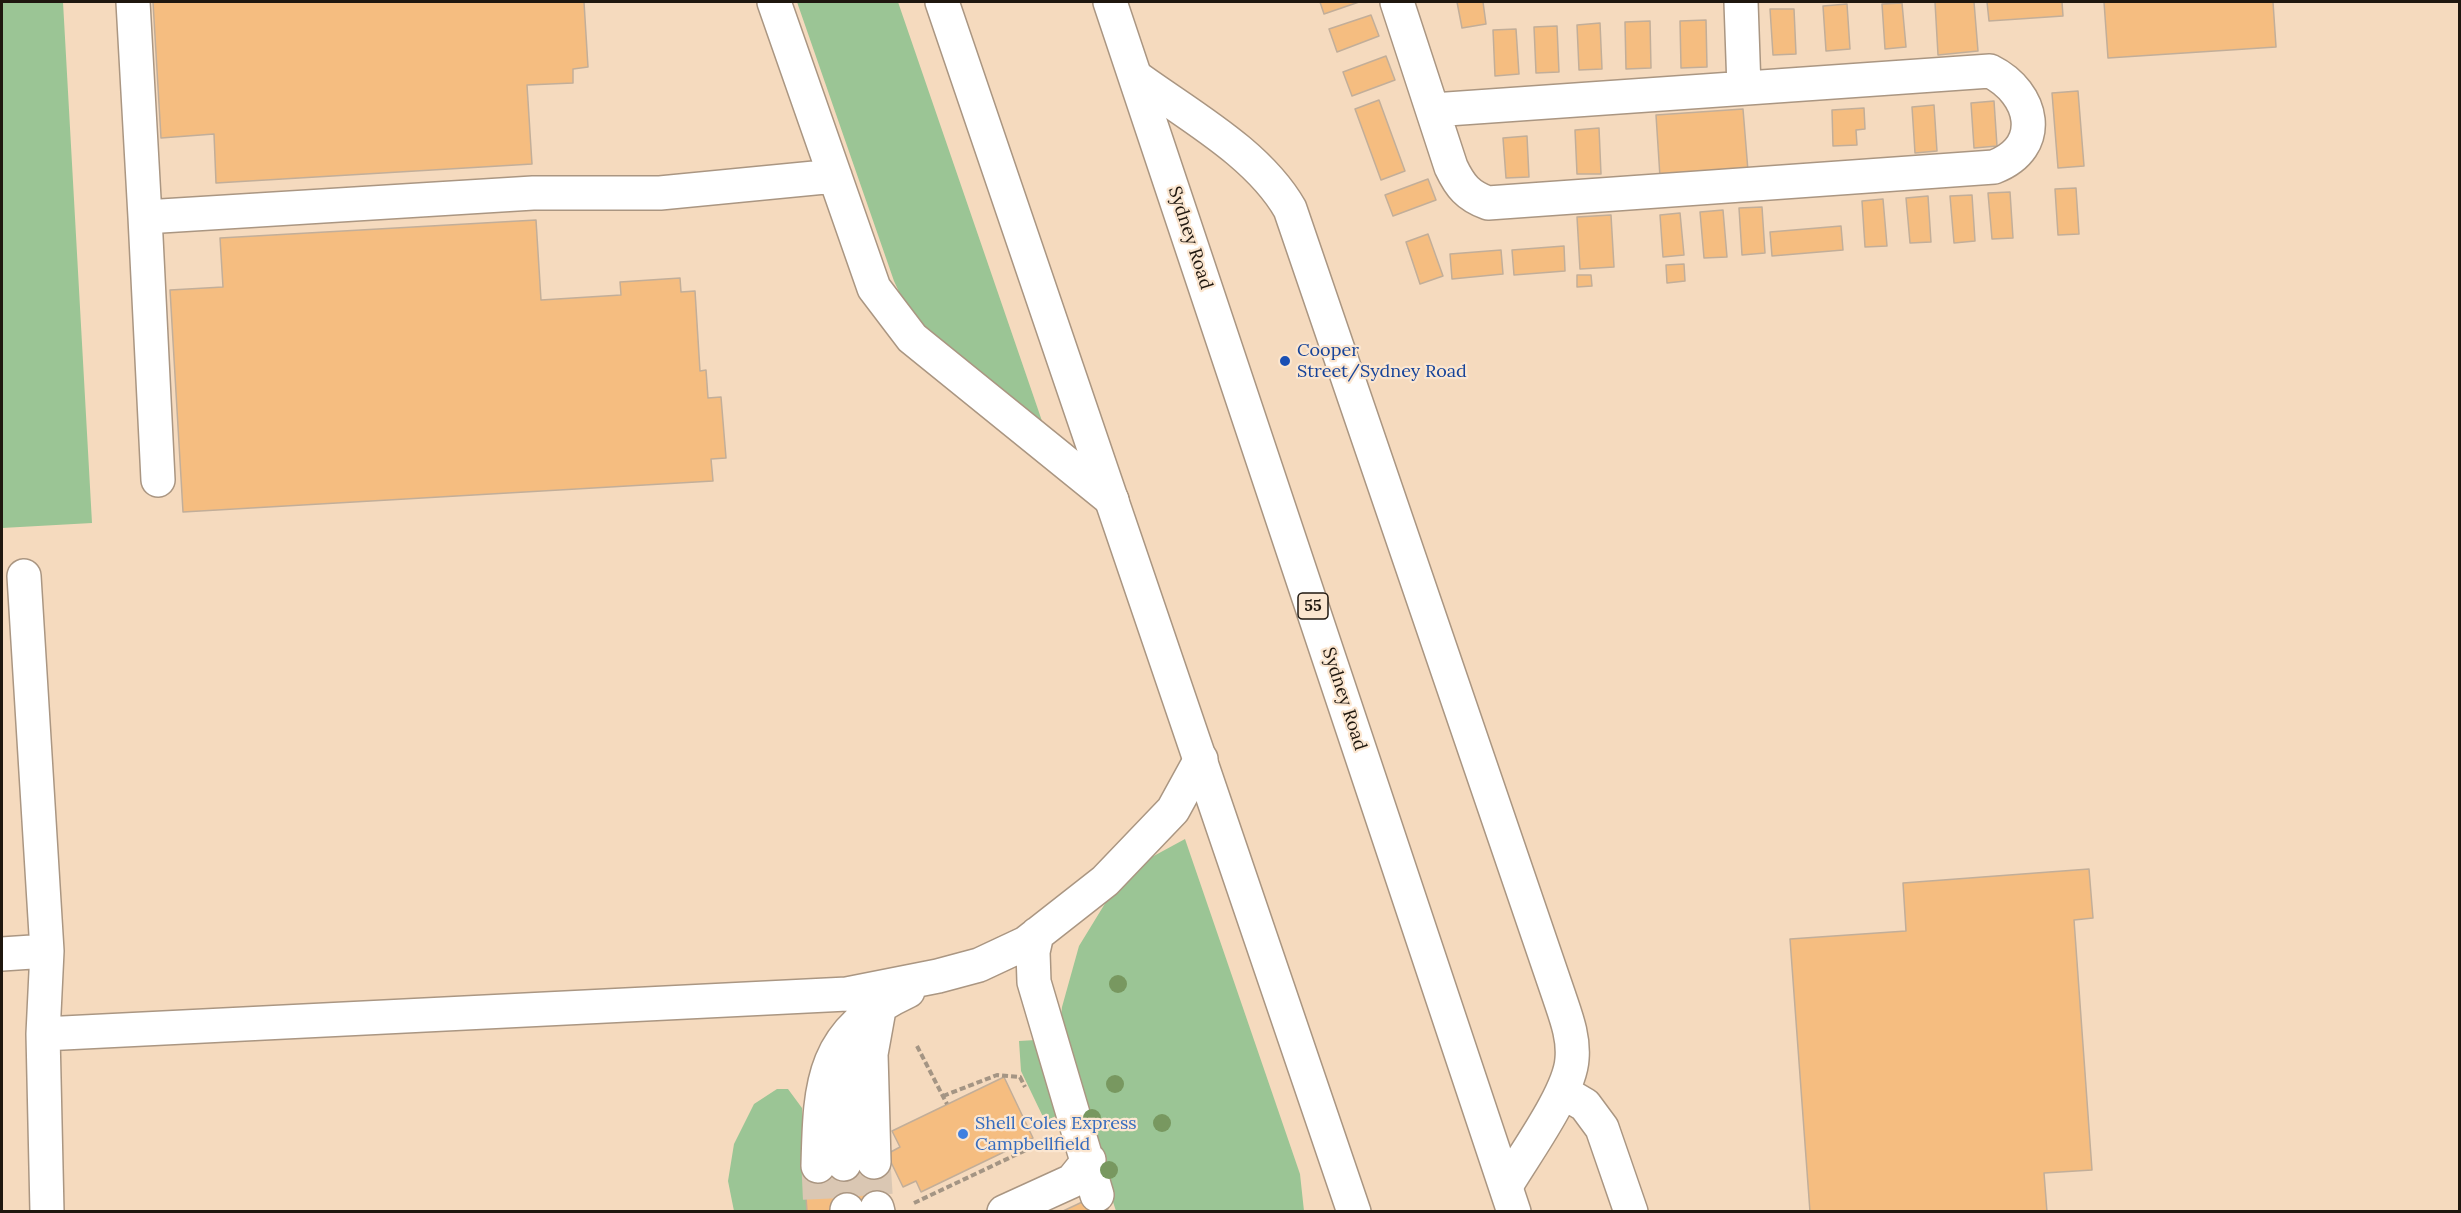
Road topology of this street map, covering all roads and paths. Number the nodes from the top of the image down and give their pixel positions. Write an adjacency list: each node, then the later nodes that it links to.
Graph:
1 (133, 2): 11 (main road)
2 (774, 2): 10 (main road)
3 (942, 2): 13 (main road)
4 (1110, 2): 7 (main road, Sydney Road / 55)
5 (1397, 2): 9 (main road)
6 (1741, 2): 8 (main road)
7 (1136, 77): 23 (main road, Sydney Road); 29 (main road, Sydney Road / 55)
8 (1744, 88): 9 (main road); 9 (main road)
9 (1433, 110)
10 (835, 176): 11 (main road); 13 (main road)
11 (145, 217): 12 (main road)
12 (158, 480)
13 (1112, 500): 15 (main road)
14 (24, 576): 17 (main road)
15 (1201, 759): 16 (main road); 32 (main road)
16 (1037, 934): 19 (main road); 28 (main road)
17 (47, 951): 18 (main road); 21 (main road)
18 (2, 954)
19 (938, 976): 20 (main road); 21 (main road)
20 (880, 1004): 20 (main road)
21 (43, 1034): 30 (main road)
22 (917, 1046): 24 (path)
23 (1563, 1092): 29 (main road, Sydney Road); 33 (main road)
24 (943, 1096): 25 (path); 26 (path)
25 (1030, 1097)
26 (947, 1104)
27 (1050, 1139): 31 (path)
28 (1055, 1196)
29 (1510, 1199)
30 (47, 1212)
31 (911, 1212)
32 (1354, 1212)
33 (1631, 1212)

